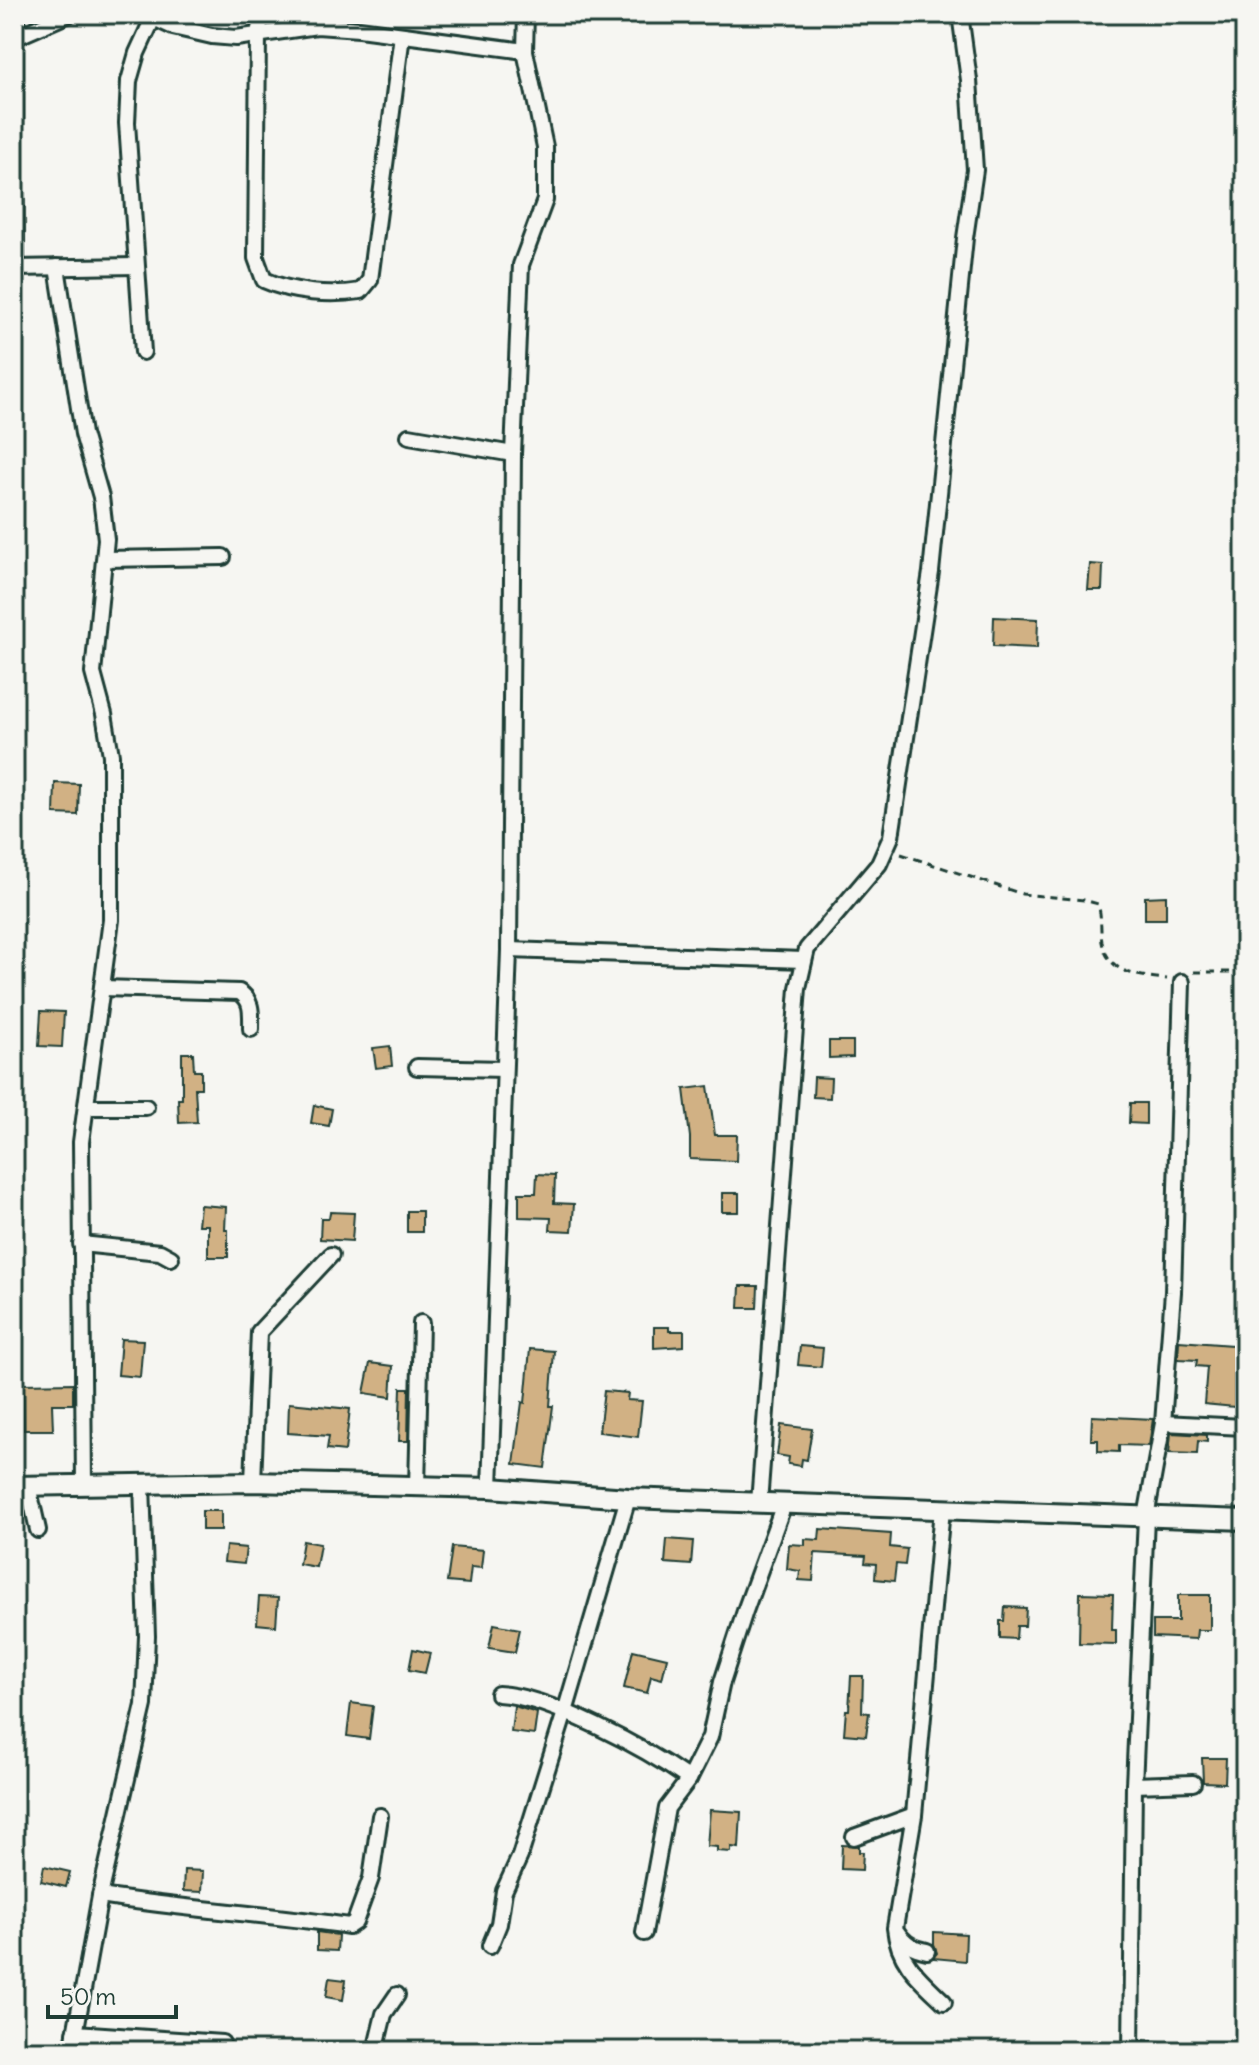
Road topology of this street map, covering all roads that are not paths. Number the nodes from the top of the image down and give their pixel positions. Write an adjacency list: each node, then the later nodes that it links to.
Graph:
1 (18, 14): 9 (street)
2 (69, 14): 9 (street)
3 (156, 14): 7 (street); 12 (street)
4 (262, 14): 7 (street)
5 (526, 14): 10 (street)
6 (960, 14): 21 (street)
7 (258, 34): 8 (street); 8 (street)
8 (402, 35): 10 (street)
9 (14, 38): 11 (street)
10 (525, 51): 17 (street)
11 (15, 194): 14 (street)
12 (136, 266): 13 (street); 15 (street)
13 (57, 267): 14 (street); 19 (street)
14 (15, 268)
15 (143, 352)
16 (409, 436): 17 (street)
17 (513, 454): 20 (street)
18 (223, 557): 19 (street)
19 (105, 559): 23 (street)
20 (509, 950): 21 (street); 26 (street)
21 (803, 960): 42 (street)
22 (1182, 982): 33 (street)
23 (102, 988): 24 (street); 27 (street)
24 (251, 1029)
25 (417, 1067): 26 (street)
26 (504, 1069): 40 (street)
27 (87, 1107): 28 (street); 29 (street)
28 (146, 1107)
29 (81, 1244): 31 (street); 37 (street)
30 (331, 1255): 35 (street)
31 (171, 1258)
32 (421, 1323): 39 (street)
33 (1163, 1423): 34 (street); 45 (street)
34 (1244, 1427)
35 (253, 1482): 36 (street); 39 (street)
36 (142, 1483): 37 (street); 56 (street)
37 (84, 1484): 38 (street)
38 (21, 1486): 47 (street)
39 (417, 1487): 40 (street)
40 (490, 1488): 41 (street)
41 (628, 1498): 42 (street); 49 (street)
42 (759, 1503): 43 (street)
43 (784, 1504): 44 (street); 50 (street)
44 (942, 1509): 45 (street); 53 (street)
45 (1146, 1517): 46 (street); 52 (street)
46 (1245, 1520)
47 (38, 1530)
48 (498, 1694): 49 (street)
49 (565, 1712): 50 (street); 59 (street)
50 (689, 1779): 58 (street)
51 (1193, 1783): 52 (street)
52 (1134, 1785): 65 (street)
53 (914, 1815): 55 (street); 57 (street)
54 (380, 1816): 56 (street)
55 (854, 1837)
56 (100, 1896): 63 (street)
57 (895, 1928): 60 (street); 62 (street)
58 (644, 1933)
59 (490, 1946)
60 (927, 1951)
61 (397, 1995): 67 (street)
62 (944, 2002)
63 (75, 2033): 64 (street); 66 (street)
64 (222, 2043)
65 (1130, 2050): 68 (street)
66 (72, 2051)
67 (375, 2051)
68 (1162, 2051)

